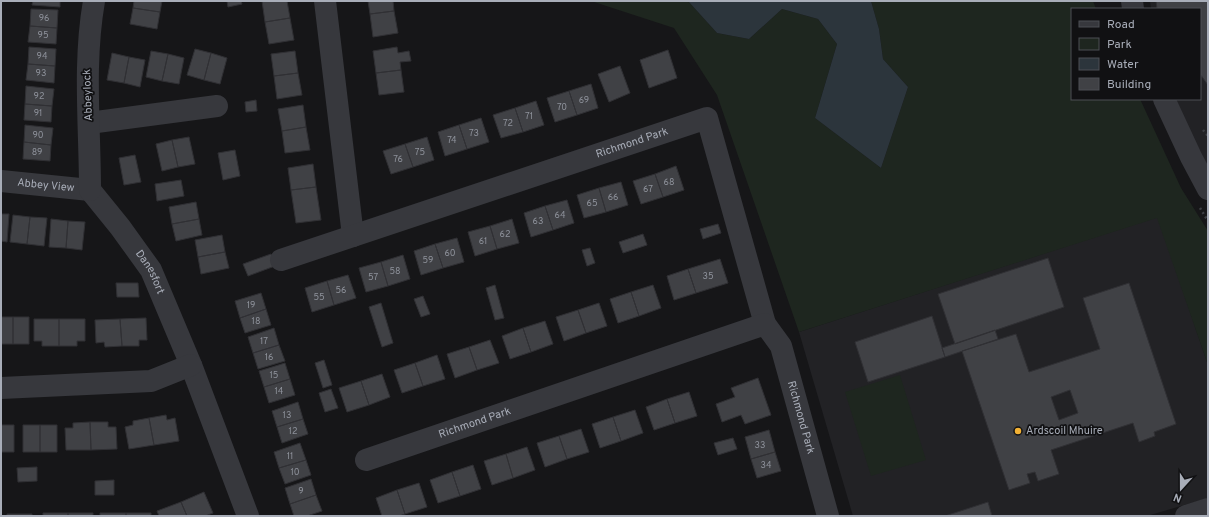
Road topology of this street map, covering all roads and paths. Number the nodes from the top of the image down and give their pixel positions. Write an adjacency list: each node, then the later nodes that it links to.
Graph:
1 (94, 1): 5 (street, Abbeylock)
2 (325, 1): 11 (street)
3 (1164, 100): 9 (street)
4 (217, 106): 5 (street)
5 (90, 123): 10 (street, Abbeylock)
6 (1203, 130): 7 (path)
7 (1208, 136)
8 (1, 181): 10 (street, Abbey View)
9 (1208, 189)
10 (90, 190): 14 (street, Danesfort)
11 (353, 236): 12 (street, Richmond Park); 13 (street, Richmond Park)
12 (280, 260)
13 (765, 324): 16 (street, Richmond Park); 19 (street, Richmond Park)
14 (190, 365): 15 (street); 18 (street, Danesfort)
15 (1, 388)
16 (366, 460)
17 (1208, 509): 20 (street)
18 (248, 516)
19 (828, 516)
20 (1186, 516)

